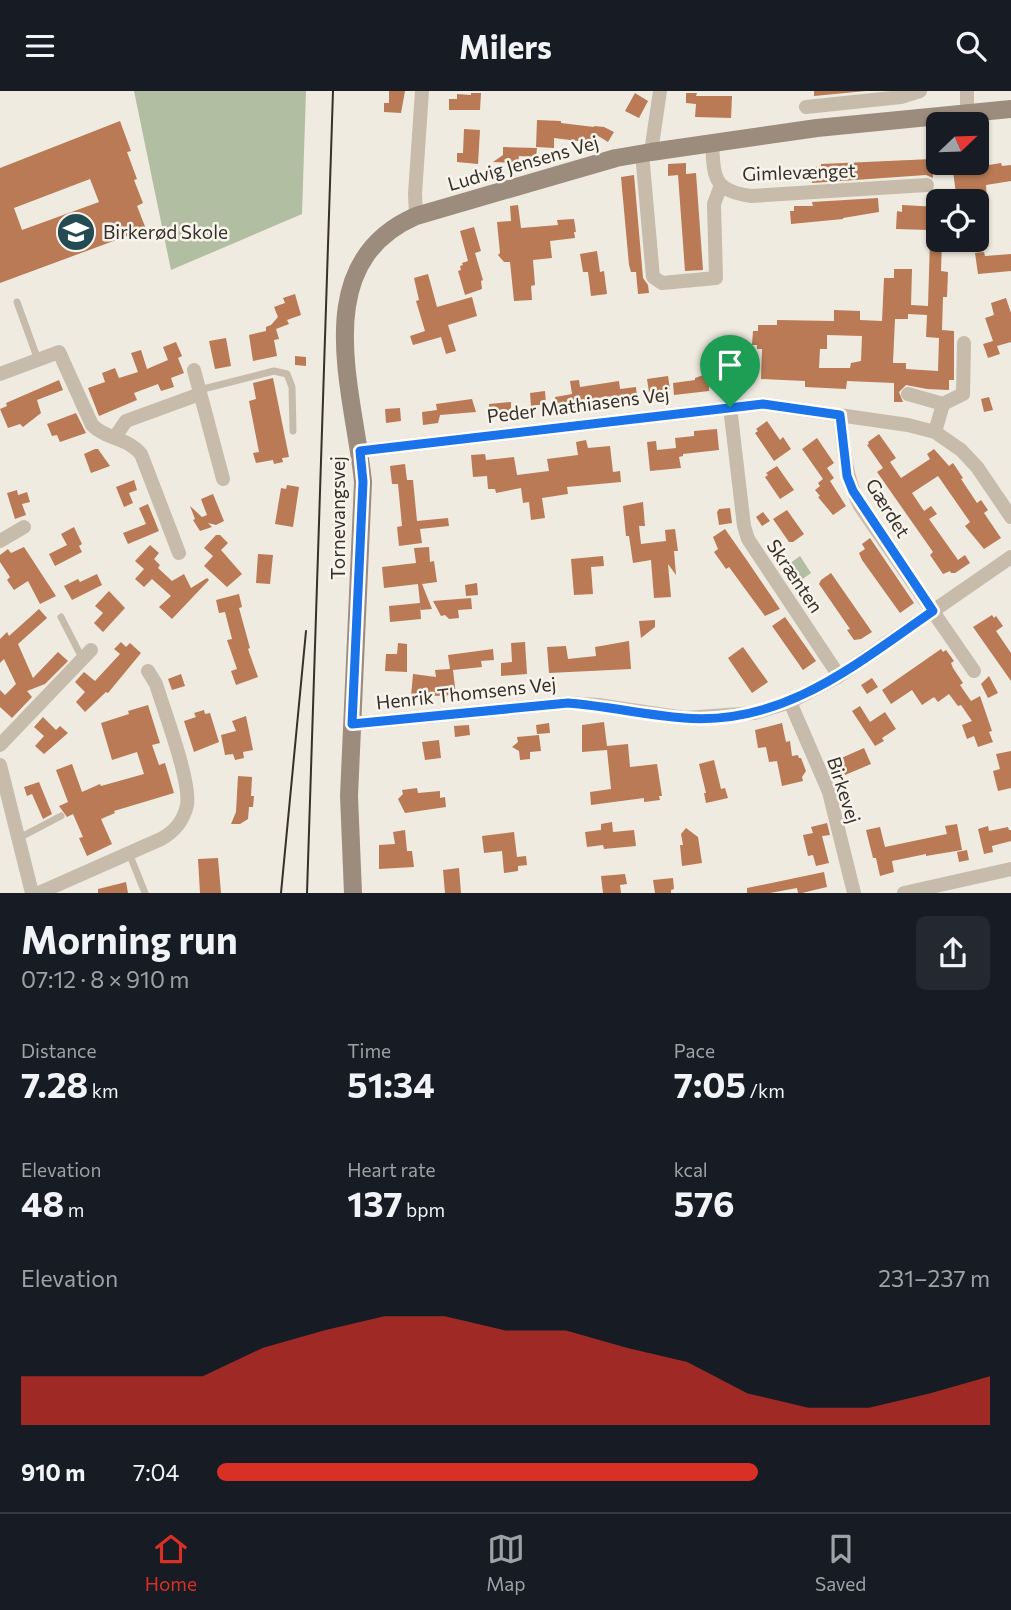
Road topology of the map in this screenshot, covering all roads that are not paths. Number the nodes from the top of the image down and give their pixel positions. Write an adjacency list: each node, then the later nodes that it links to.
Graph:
1 (422, 91): 14 (street)
2 (660, 91): 11 (street)
3 (920, 91): 5 (street)
4 (967, 91): 7 (street)
5 (806, 107)
6 (1011, 109): 8 (street, Ludvig Jensens Vej)
7 (967, 112)
8 (985, 112)
9 (926, 118): 10 (street, Ludvig Jensens Vej)
10 (712, 142): 11 (street, Ludvig Jensens Vej); 13 (street, Gimlevænget)
11 (646, 152): 13 (street); 14 (street, Ludvig Jensens Vej)
12 (927, 184): 13 (street, Gimlevænget)
13 (721, 185)
14 (416, 216): 28 (street, Tornevangsvej)
15 (17, 302): 17 (lane)
16 (964, 343): 22 (street)
17 (38, 359): 19 (street); 27 (street)
18 (194, 370): 20 (street)
19 (0, 374)
20 (200, 392): 25 (lane); 27 (street); 29 (street)
21 (908, 394): 22 (street)
22 (943, 404): 26 (street)
23 (730, 407): 24 (street, Peder Mathiasens Vej); 28 (street, Peder Mathiasens Vej); 40 (street, Skrænten)
24 (840, 415): 26 (street, Peder Mathiasens Vej); 35 (street, Gærdet)
25 (293, 431)
26 (935, 432): 30 (street, Peder Mathiasens Vej)
27 (115, 437): 33 (street)
28 (360, 451): 42 (street, Tornevangsvej)
29 (223, 479)
30 (1011, 517)
31 (24, 527): 32 (street)
32 (0, 541)
33 (179, 554)
34 (1011, 557): 35 (street, Henrik Thomsens Vej)
35 (933, 611): 39 (street); 40 (street, Henrik Thomsens Vej)
36 (61, 617): 37 (lane)
37 (87, 654): 43 (street)
38 (148, 671): 47 (street)
39 (974, 671)
40 (839, 675): 41 (street, Henrik Thomsens Vej)
41 (790, 702): 42 (street, Henrik Thomsens Vej); 53 (street, Birkevej)
42 (352, 724): 52 (street, Tornevangsvej)
43 (0, 745)
44 (0, 765): 46 (street)
45 (61, 816): 46 (lane)
46 (18, 838): 49 (street)
47 (129, 853): 50 (street); 51 (lane)
48 (1011, 869): 54 (street)
49 (32, 893)
50 (39, 893)
51 (145, 893)
52 (353, 893)
53 (854, 893)
54 (904, 893)

